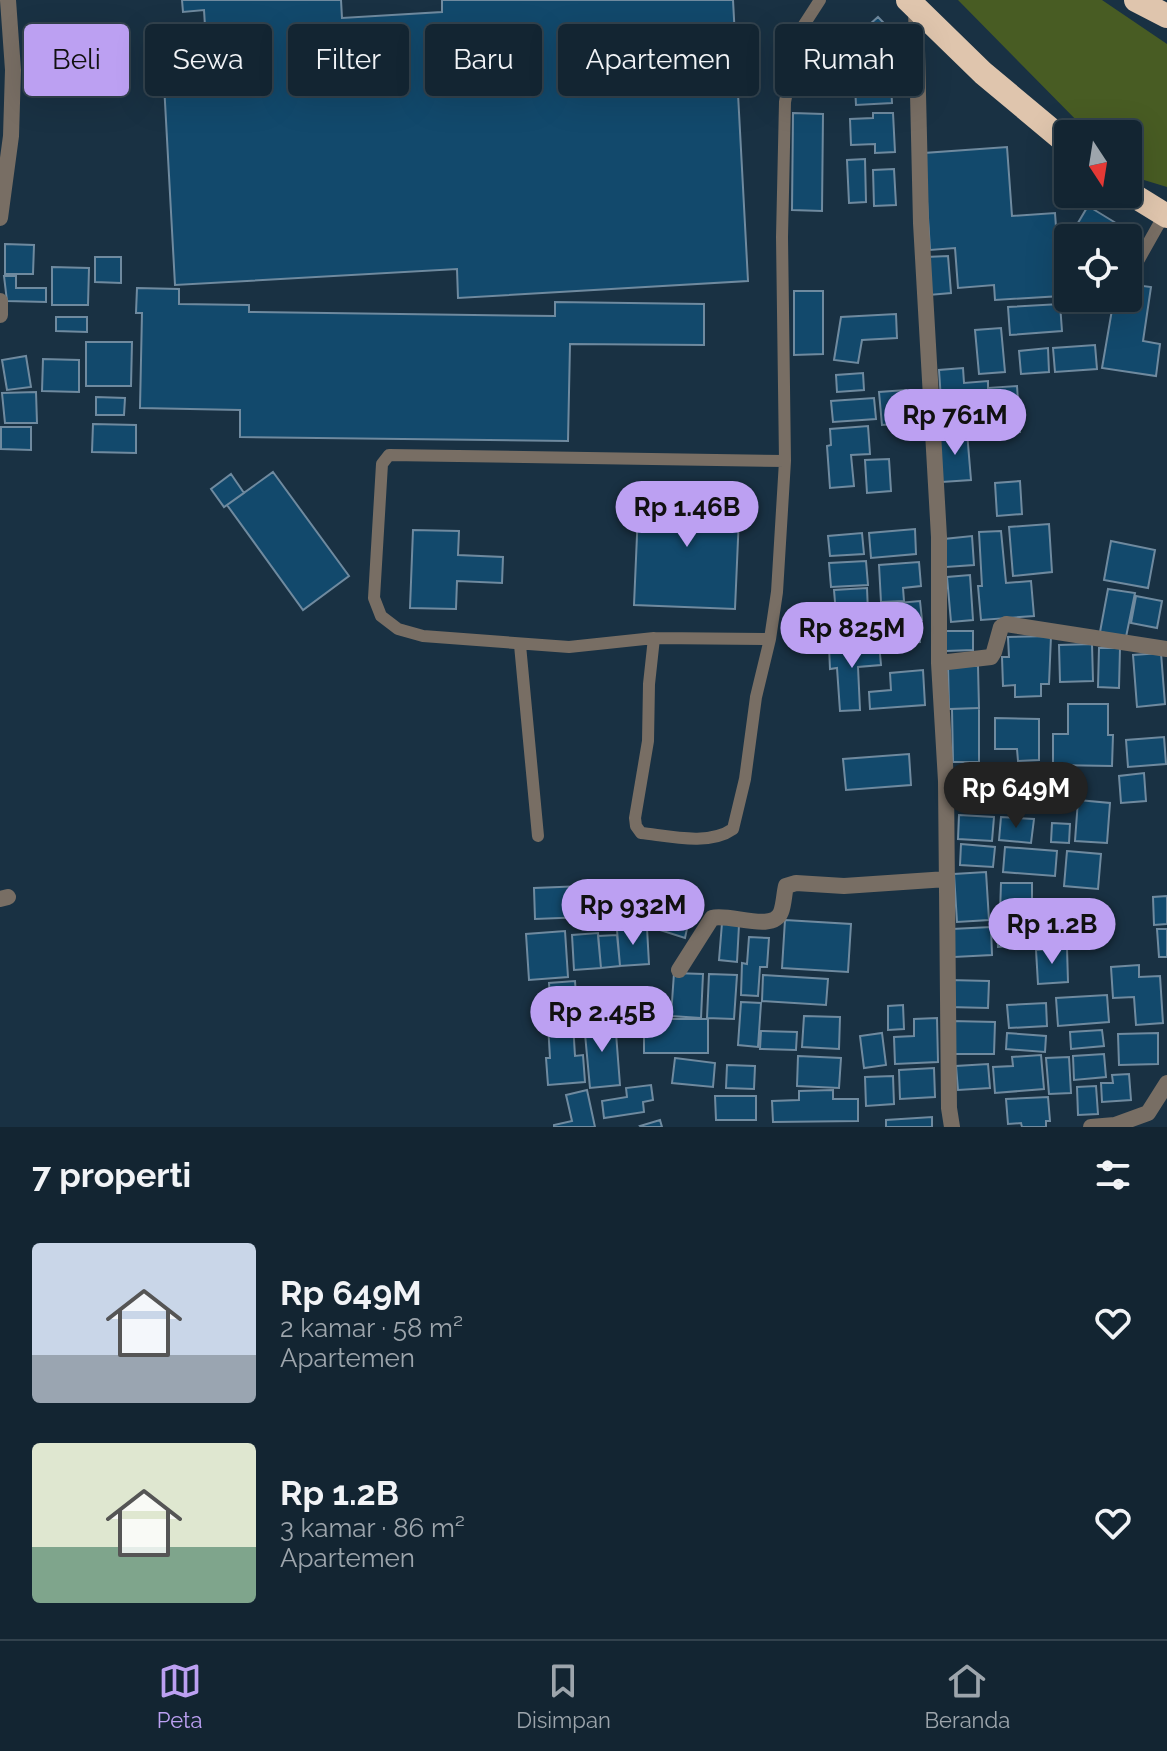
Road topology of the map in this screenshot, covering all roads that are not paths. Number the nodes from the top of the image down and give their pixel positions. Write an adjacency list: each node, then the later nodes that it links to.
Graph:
1 (8, 0): 9 (street)
2 (820, 0): 13 (lane)
3 (1136, 0): 5 (highway)
4 (912, 4): 6 (highway); 18 (street)
5 (1167, 16)
6 (1054, 132)
7 (1142, 199): 8 (highway)
8 (1166, 210): 10 (lane)
9 (0, 218)
10 (1142, 254)
11 (0, 301): 12 (street)
12 (0, 315)
13 (785, 461): 15 (lane); 16 (lane)
14 (654, 638): 15 (lane); 15 (lane); 16 (lane)
15 (770, 639)
16 (520, 645): 19 (lane)
17 (1167, 649): 18 (street)
18 (939, 663): 20 (street)
19 (538, 836)
20 (947, 879): 21 (street); 23 (street)
21 (679, 970)
22 (1167, 1083): 24 (street)
23 (952, 1127)
24 (1091, 1127)

